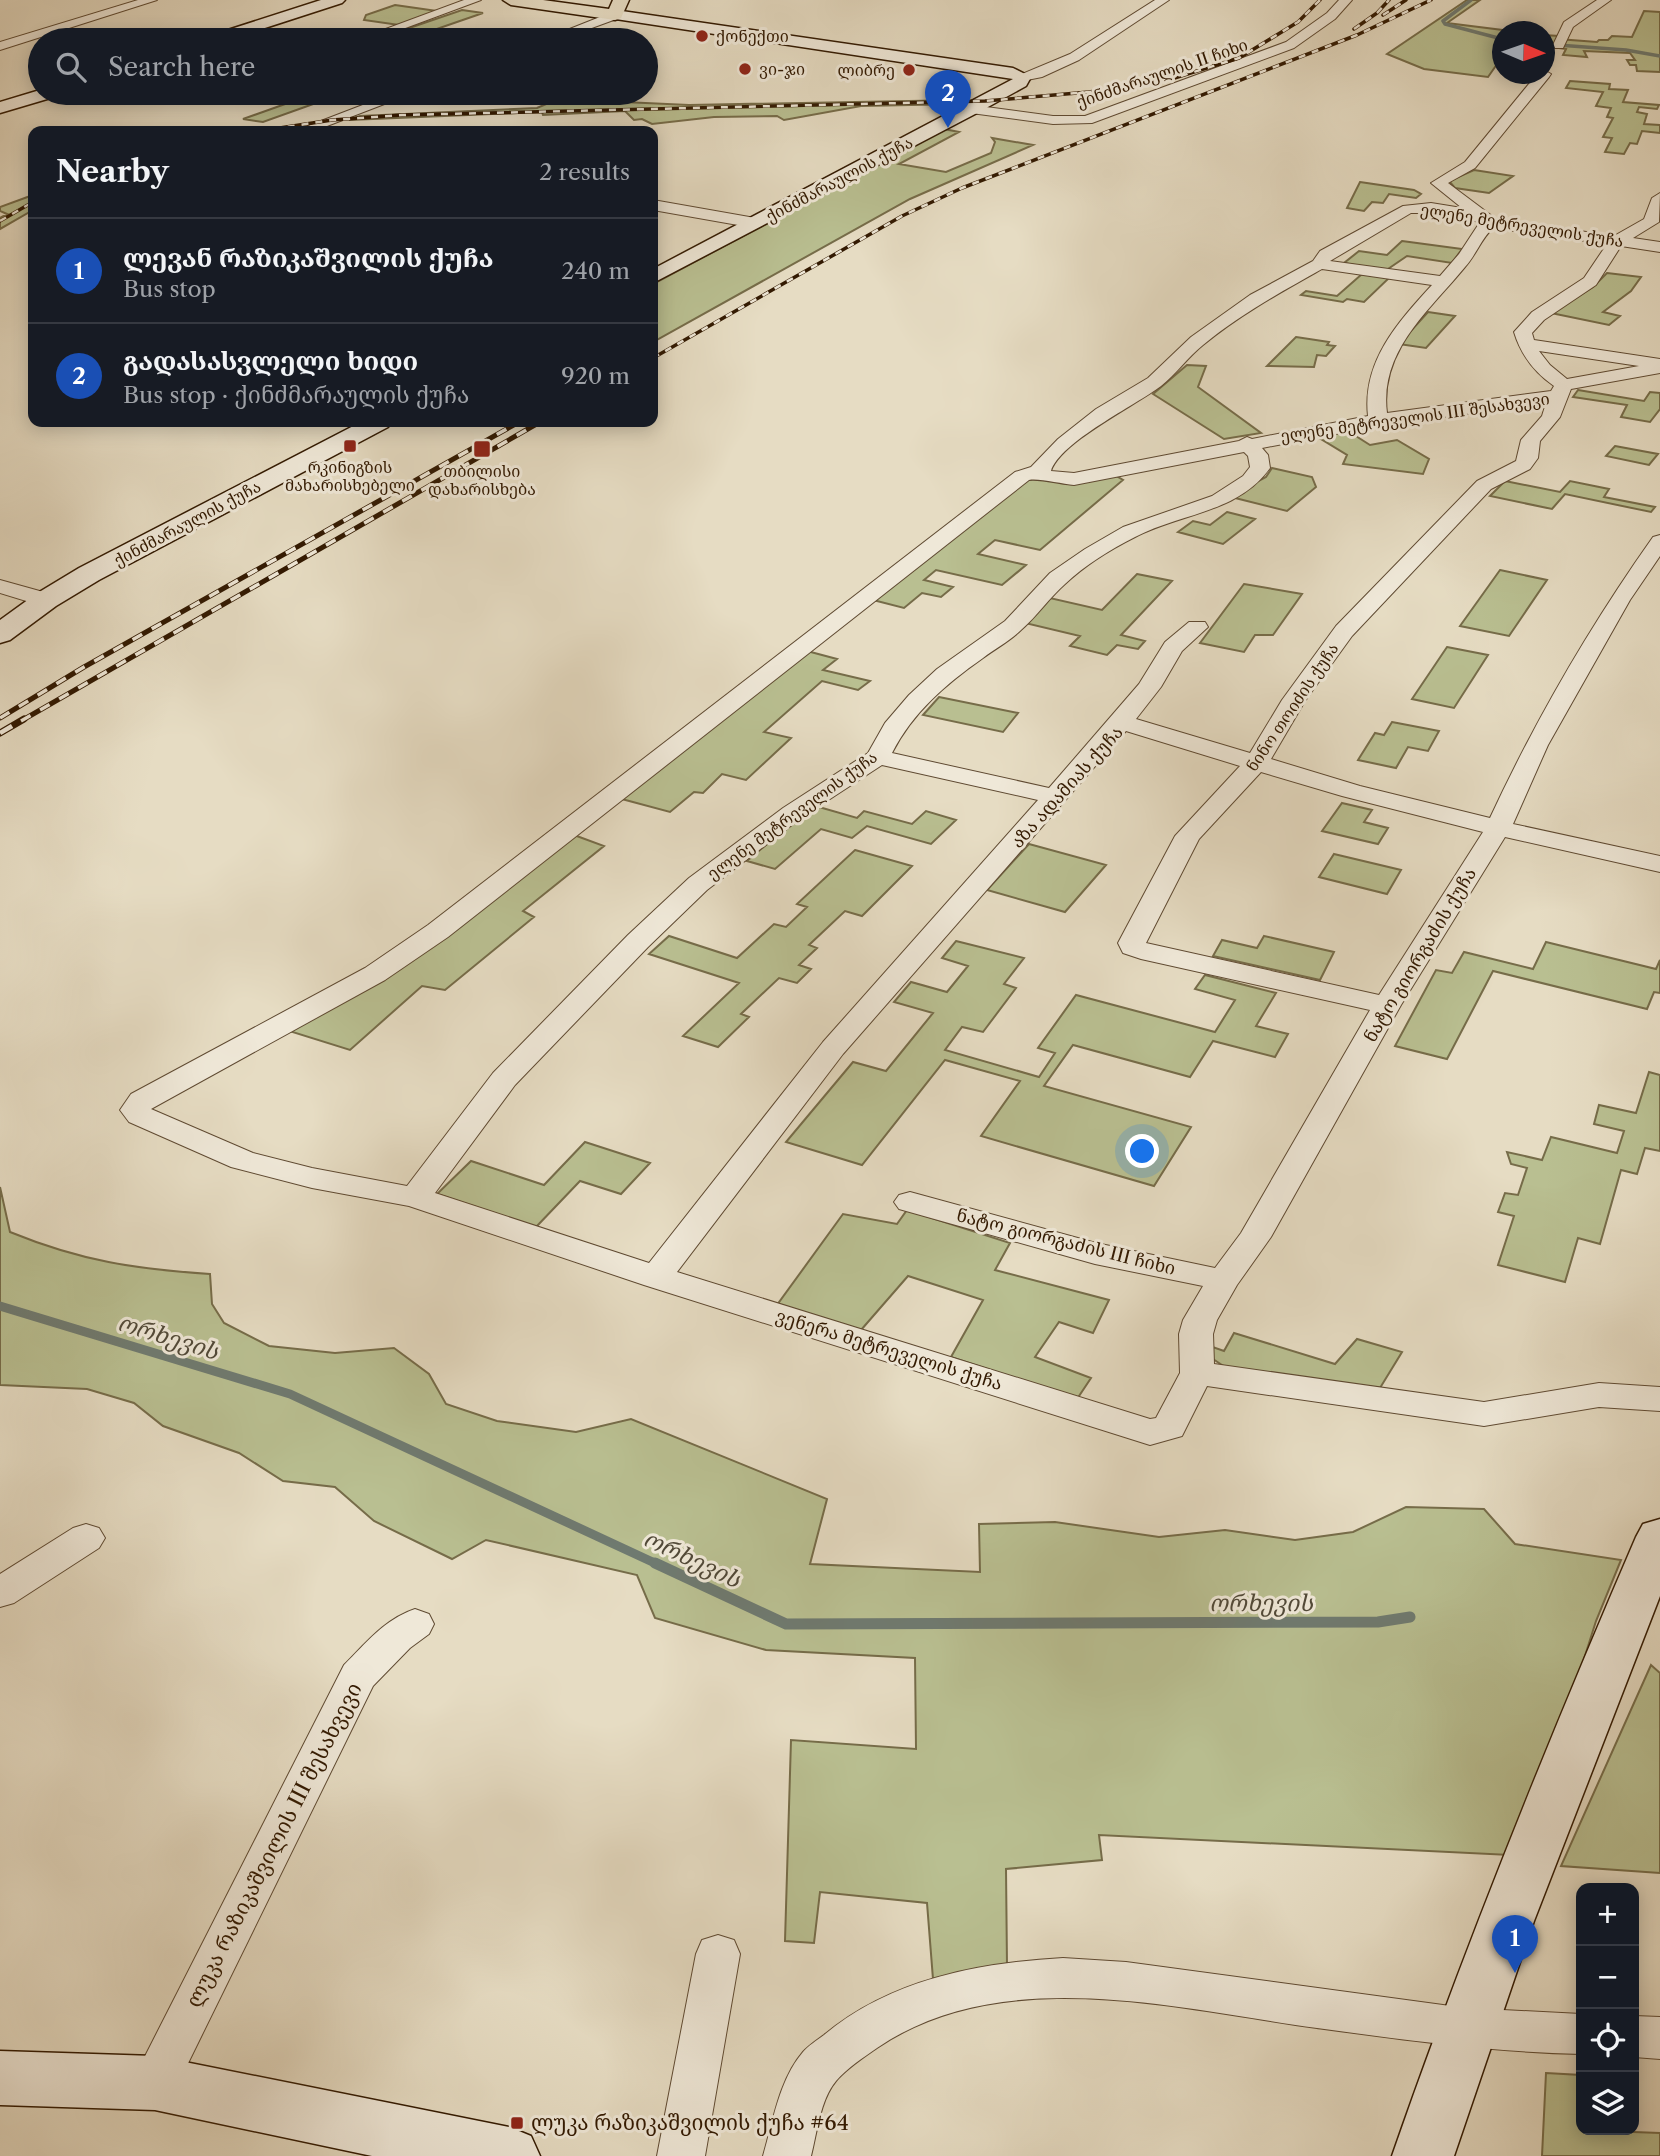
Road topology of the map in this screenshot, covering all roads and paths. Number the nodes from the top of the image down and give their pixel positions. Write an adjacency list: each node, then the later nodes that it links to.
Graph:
1 (151, 0): 9 (street)
2 (337, 0): 10 (main road)
3 (475, 0): 11 (street)
4 (511, 0): 8 (main road)
5 (1163, 0): 16 (street)
6 (1346, 0): 21 (street, ქინძმარაულის II ჩიხი)
7 (1605, 0): 15 (street)
8 (618, 8): 12 (street); 16 (main road)
9 (59, 28)
10 (250, 28)
11 (396, 28)
12 (574, 28)
13 (28, 37): 14 (street)
14 (0, 46)
15 (1555, 59)
16 (1023, 77): 21 (main road, ქინძმარაულის ქუჩა)
17 (1535, 84): 25 (street)
18 (28, 99): 20 (main road)
19 (373, 105): 22 (street)
20 (0, 108)
21 (971, 109): 26 (main road, ქინძმარაულის ქუჩა)
22 (316, 126)
23 (1660, 198): 27 (street)
24 (658, 206): 26 (street)
25 (1486, 219): 27 (street, ელენე მეტრეველის ქუჩა); 29 (street, ელენე მეტრეველის ქუჩა); 31 (street)
26 (755, 223): 30 (main road, ქინძმარაულის ქუჩა)
27 (1617, 241): 28 (street, ელენე მეტრეველის ქუჩა); 32 (street)
28 (1660, 247)
29 (1319, 264): 31 (street); 38 (street, ელენე მეტრეველის ქუჩა)
30 (658, 274)
31 (1444, 282): 35 (street)
32 (1526, 344): 33 (street); 34 (street)
33 (1660, 366): 34 (street, ელენე მეტრეველის III შესახვევი)
34 (1561, 391): 35 (street, ელენე მეტრეველის III შესახვევი); 46 (street, ნინო თოიძის ქუჩა)
35 (1378, 420): 37 (street, ელენე მეტრეველის III შესახვევი)
36 (369, 427): 41 (main road, ქინძმარაულის ქუჩა)
37 (1247, 443): 38 (street); 45 (street, ელენე მეტრეველის ქუჩა)
38 (1041, 470): 51 (street, ვენერა მეტრეველის ქუჩა)
39 (1660, 541): 48 (street, ნატო გიორგაძის ქუჩა)
40 (0, 586): 41 (street)
41 (46, 600): 43 (main road, ქინძმარაულის ქუჩა)
42 (1197, 627): 44 (street)
43 (0, 634)
44 (1121, 722): 46 (street, აზა ადამიას ქუჩა); 47 (street, აზა ადამიას ქუჩა)
45 (877, 757): 47 (street); 51 (street, ელენე მეტრეველის ქუჩა)
46 (1256, 762): 48 (street, აზა ადამიას ქუჩა); 50 (street, ნინო თოიძის ქუჩა)
47 (1056, 797): 53 (street, აზა ადამიას ქუჩა)
48 (1497, 828): 49 (street, აზა ადამიას ქუჩა); 50 (street, ნატო გიორგაძის ქუჩა)
49 (1660, 864)
50 (1387, 1005): 54 (street, ნატო გიორგაძის ქუჩა)
51 (415, 1197): 53 (street, ვენერა მეტრეველის ქუჩა)
52 (911, 1202): 54 (street, ნატო გიორგაძის III ჩიხი)
53 (656, 1277): 55 (street, ვენერა მეტრეველის ქუჩა)
54 (1223, 1280): 55 (street, ნატო გიორგაძის ქუჩა)
55 (1197, 1373): 56 (street)
56 (1660, 1399)
57 (1660, 1537): 62 (main road)
58 (86, 1538): 59 (street)
59 (0, 1593)
60 (415, 1624): 67 (street, ლუკა რაზიკაშვილის III შესახვევი)
61 (718, 1954): 69 (street)
62 (1465, 2028): 63 (street); 70 (street); 71 (main road)
63 (1576, 2034)
64 (1639, 2037): 65 (street)
65 (1660, 2038)
66 (0, 2078): 67 (main road)
67 (155, 2083): 68 (main road)
68 (509, 2156)
69 (681, 2156)
70 (787, 2156)
71 (1423, 2156)

